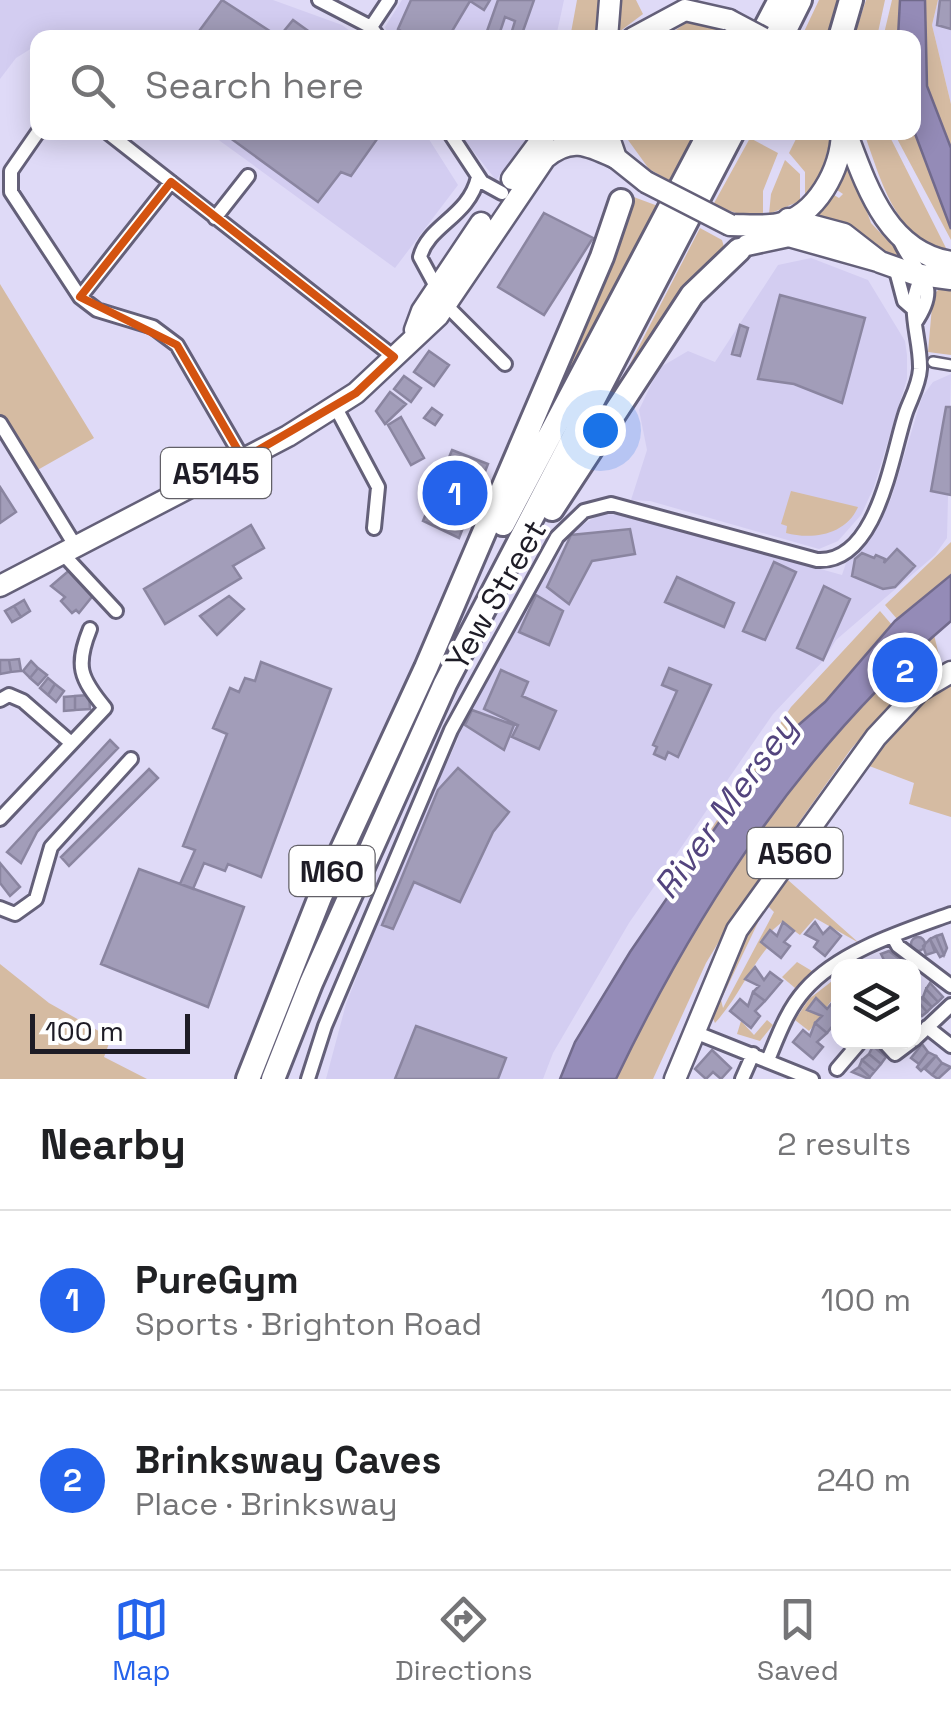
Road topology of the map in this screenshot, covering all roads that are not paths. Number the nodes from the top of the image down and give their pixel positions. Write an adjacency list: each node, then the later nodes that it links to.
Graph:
1 (319, 0): 10 (street)
2 (389, 0): 11 (street)
3 (610, 0): 12 (main road)
4 (663, 0): 9 (main road)
5 (720, 0): 9 (main road)
6 (780, 0): 15 (highway)
7 (800, 0): 16 (highway)
8 (851, 0): 17 (highway)
9 (689, 9): 13 (main road); 14 (main road, bridge)
10 (372, 30)
11 (376, 30)
12 (608, 30)
13 (648, 30)
14 (747, 30)
15 (766, 30)
16 (785, 30)
17 (842, 30)
18 (32, 140): 39 (street)
19 (118, 140): 30 (street)
20 (454, 140): 29 (street)
21 (540, 140): 31 (main road, A5145)
22 (610, 140): 27 (main road)
23 (706, 140): 56 (highway, M60)
24 (729, 140): 58 (highway, M60)
25 (842, 140): 34 (main road)
26 (848, 140): 37 (main road)
27 (620, 163): 32 (main road); 34 (main road, bridge); 38 (main road, A5145)
28 (248, 176): 33 (street)
29 (478, 177): 31 (street); 38 (street)
30 (171, 182): 33 (street); 39 (street)
31 (502, 193): 38 (main road, A5145)
32 (621, 201): 56 (highway, M60)
33 (214, 218): 44 (street)
34 (783, 222): 35 (main road); 36 (main road)
35 (743, 247): 36 (main road); 58 (highway, M60)
36 (887, 264): 37 (main road); 40 (street, Yew Street)
37 (941, 272): 40 (street, Yew Street); 41 (street, Yew Street)
38 (442, 296): 42 (street); 43 (main road, A5145)
39 (80, 297): 50 (street)
40 (912, 308): 41 (street, Yew Street)
41 (915, 323): 78 (street, Yew Street)
42 (468, 328): 43 (street); 46 (street)
43 (414, 334): 44 (main road, A5145)
44 (394, 357): 48 (main road, A5145)
45 (933, 362): 47 (street)
46 (505, 364)
47 (951, 365)
48 (336, 408): 50 (main road, A5145); 51 (street)
49 (0, 423): 52 (street)
50 (244, 459): 52 (main road, A5145)
51 (374, 528)
52 (70, 550): 53 (main road, A5145); 54 (street)
53 (0, 586)
54 (116, 611)
55 (90, 629): 60 (street)
56 (426, 668): 76 (highway, M60)
57 (951, 672): 69 (main road, A560)
58 (445, 684): 77 (highway, M60)
59 (0, 700): 60 (street)
60 (70, 742): 62 (street)
61 (131, 759): 63 (street)
62 (0, 819)
63 (0, 908)
64 (951, 914): 65 (street)
65 (893, 936): 66 (street); 74 (street)
66 (951, 986)
67 (951, 1006): 68 (street)
68 (927, 1028): 70 (street); 71 (street)
69 (692, 1031): 73 (street); 79 (main road, A560)
70 (921, 1033)
71 (951, 1046)
72 (854, 1049): 75 (street)
73 (753, 1054): 74 (street); 80 (street)
74 (768, 1060): 81 (street)
75 (838, 1069)
76 (248, 1079)
77 (272, 1079)
78 (308, 1079)
79 (675, 1079)
80 (742, 1079)
81 (812, 1079)

